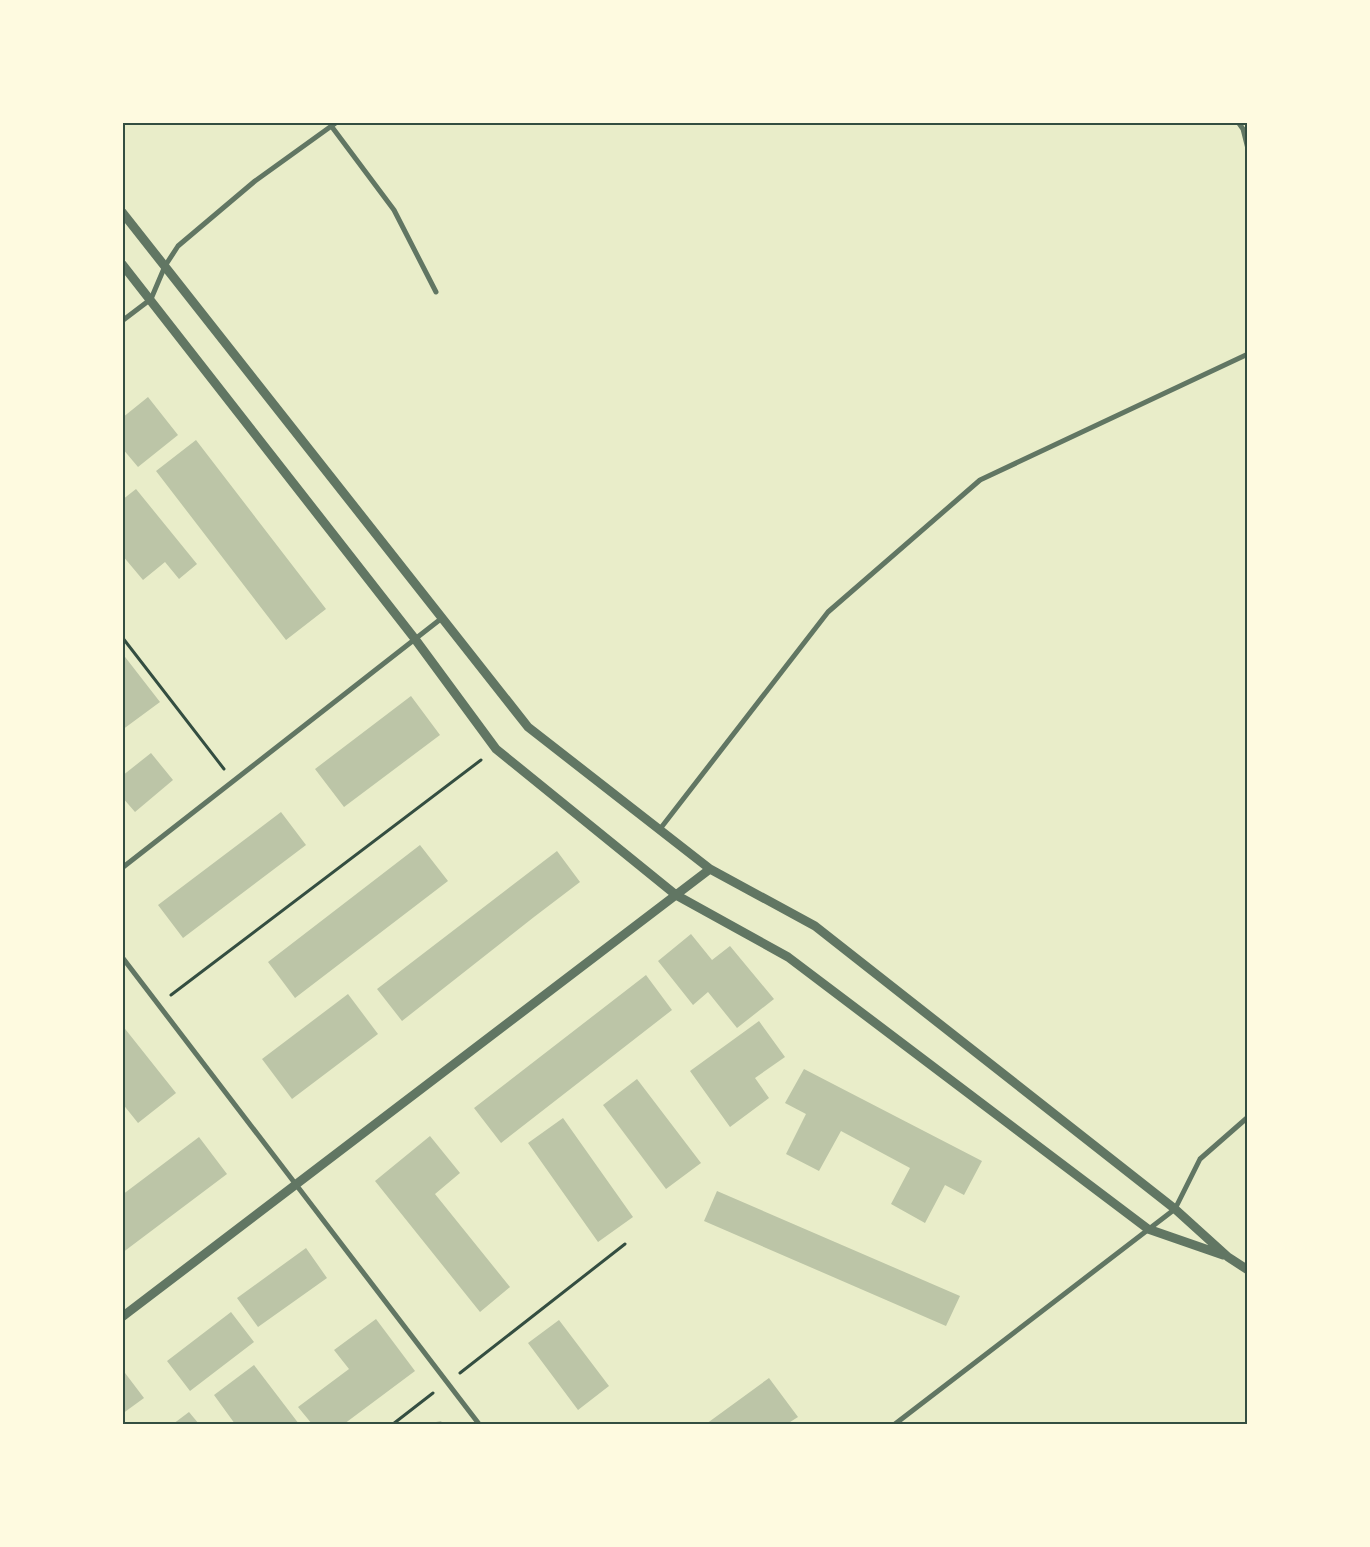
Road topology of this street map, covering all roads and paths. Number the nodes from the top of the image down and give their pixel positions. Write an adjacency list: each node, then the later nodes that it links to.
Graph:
1 (337, 122): 3 (street)
2 (1238, 122): 4 (street)
3 (332, 127): 7 (street); 8 (street)
4 (1248, 148)
5 (122, 212): 7 (street)
6 (122, 264): 9 (street)
7 (164, 266): 9 (street); 12 (street)
8 (436, 292)
9 (151, 299): 10 (street); 14 (street)
10 (122, 322)
11 (1248, 354): 17 (street)
12 (442, 618): 14 (street); 17 (street)
13 (122, 637): 16 (path)
14 (415, 639): 15 (street); 16 (street)
15 (496, 749): 20 (street); 22 (path)
16 (233, 781): 18 (street)
17 (660, 829): 19 (street)
18 (122, 868)
19 (710, 869): 20 (street); 25 (street)
20 (676, 895): 24 (street); 26 (street)
21 (122, 956): 22 (street)
22 (159, 1004): 24 (street)
23 (1248, 1117): 25 (street)
24 (296, 1184): 30 (street); 31 (street)
25 (1174, 1209): 26 (street); 28 (street)
26 (1148, 1230): 28 (street); 34 (street)
27 (625, 1244): 31 (path)
28 (1228, 1257): 29 (street)
29 (1248, 1270)
30 (122, 1317)
31 (447, 1382): 32 (path); 33 (street)
32 (393, 1424)
33 (479, 1424)
34 (895, 1424)

